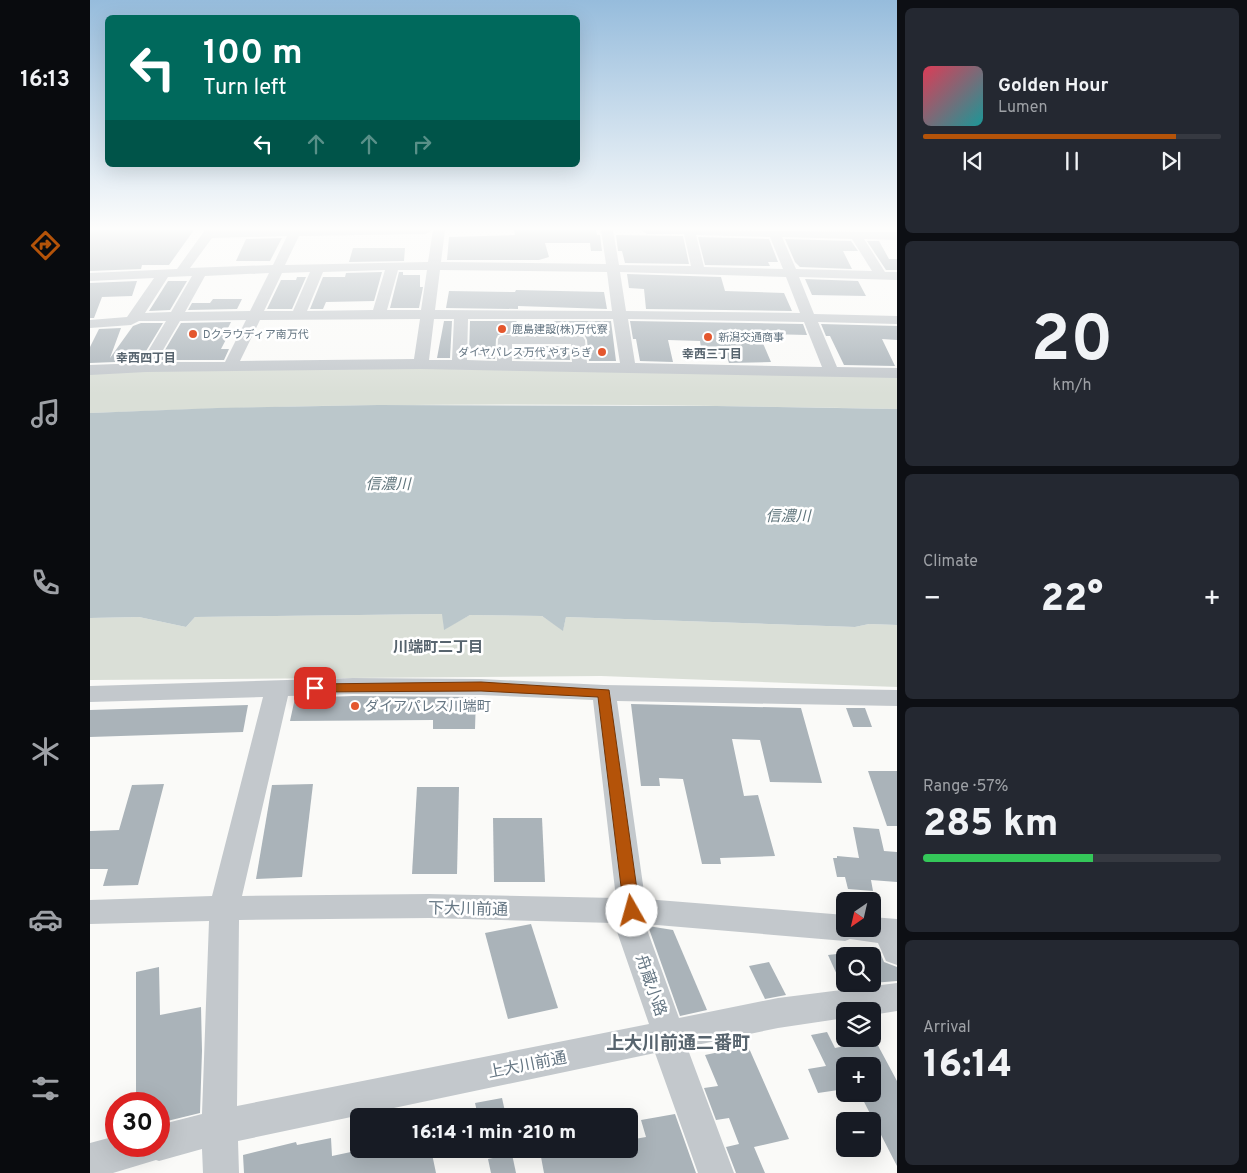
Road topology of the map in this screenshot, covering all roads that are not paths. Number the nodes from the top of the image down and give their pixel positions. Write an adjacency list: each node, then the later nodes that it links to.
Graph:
1 (156, 285): 16 (street)
2 (194, 285): 15 (street)
3 (269, 285): 9 (street)
4 (311, 285): 10 (street)
5 (387, 285): 11 (street)
6 (431, 285): 12 (street)
7 (615, 285): 14 (street)
8 (797, 285): 17 (street)
9 (254, 314): 10 (street); 15 (street); 22 (street)
10 (299, 314): 11 (street)
11 (379, 314): 12 (street)
12 (427, 314): 13 (street); 20 (street)
13 (461, 314): 14 (street); 21 (street)
14 (619, 315): 17 (street); 26 (street)
15 (176, 316): 16 (street); 23 (street)
16 (135, 317): 19 (street)
17 (810, 318): 18 (street); 28 (street)
18 (897, 320)
19 (90, 324)
20 (420, 364): 21 (street); 22 (street)
21 (459, 364): 24 (street)
22 (231, 365): 23 (street)
23 (146, 366): 27 (street)
24 (504, 366): 25 (street); 25 (street)
25 (580, 367): 26 (street)
26 (628, 368): 28 (street)
27 (90, 370)
28 (831, 371): 29 (street)
29 (897, 373)
30 (277, 690): 31 (street); 32 (street); 34 (street)
31 (604, 693): 33 (street); 35 (street, 舟蔵小路)
32 (90, 694)
33 (897, 698)
34 (224, 908): 35 (street, 下大川前通); 36 (street, 下大川前通); 42 (street)
35 (629, 911): 37 (street, 下大川前通); 41 (street, 舟蔵小路)
36 (90, 912)
37 (836, 927)
38 (881, 935): 39 (street)
39 (894, 939)
40 (897, 997): 41 (street, 上大川前通)
41 (666, 1036): 42 (street, 上大川前通); 47 (street, 舟蔵小路)
42 (220, 1128): 43 (street, 上大川前通); 46 (street)
43 (170, 1140)
44 (105, 1157): 45 (street)
45 (90, 1161)
46 (221, 1173)
47 (716, 1173)

